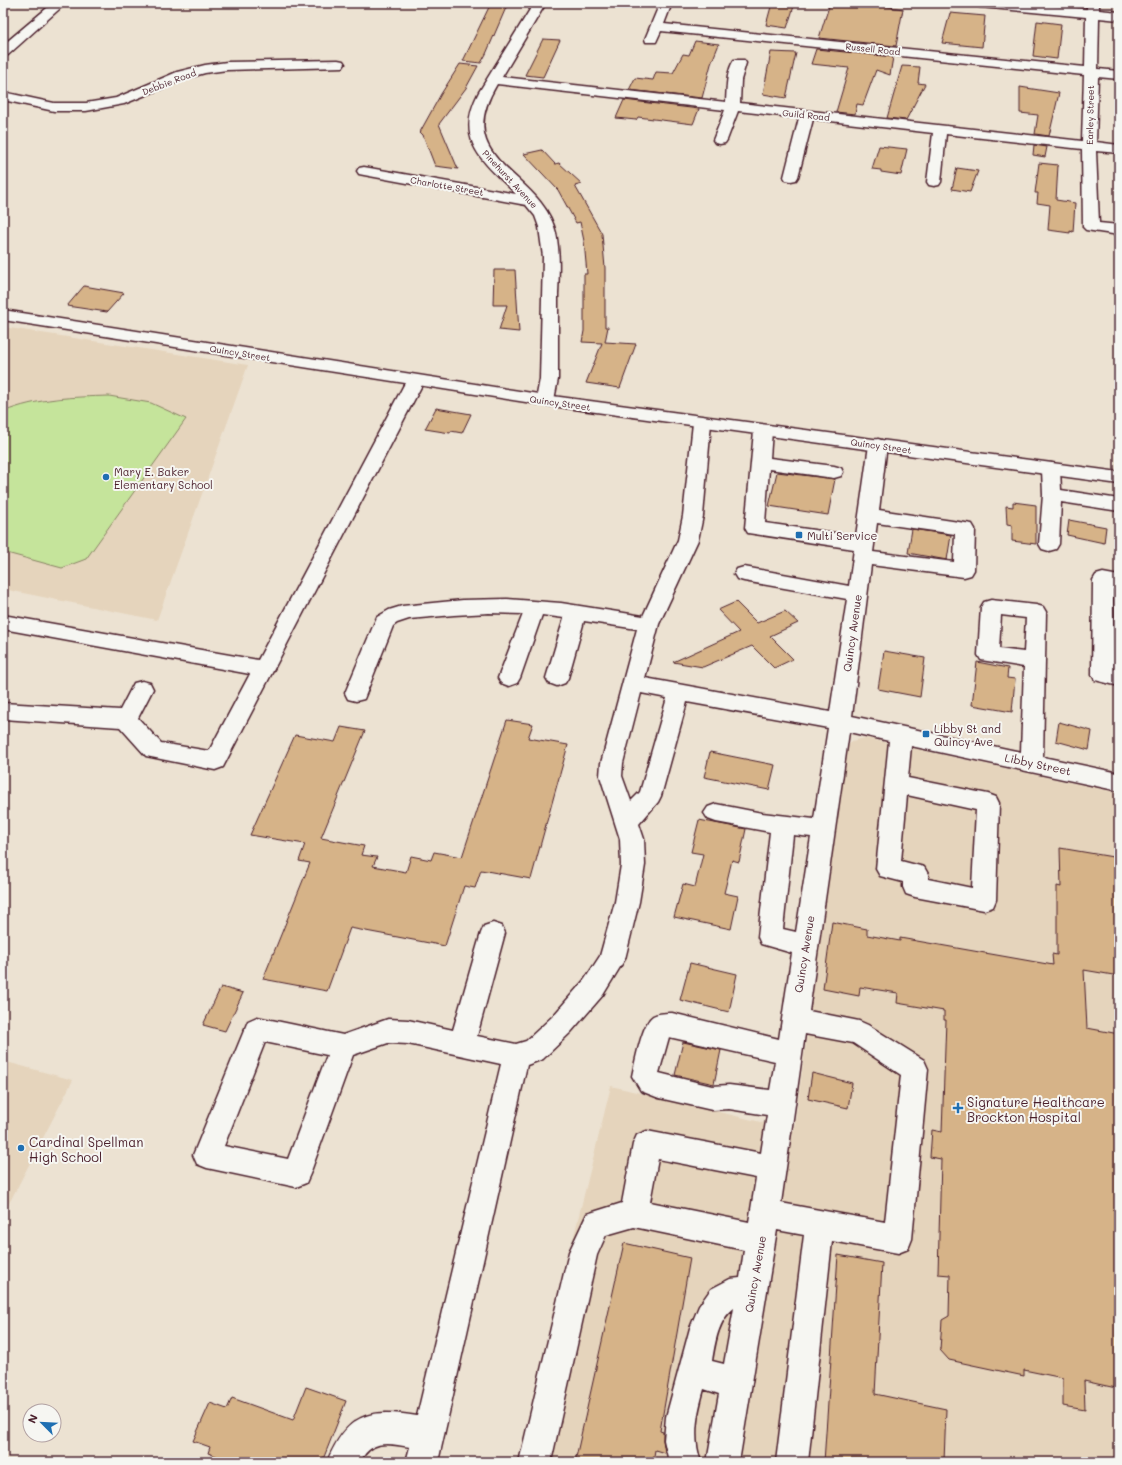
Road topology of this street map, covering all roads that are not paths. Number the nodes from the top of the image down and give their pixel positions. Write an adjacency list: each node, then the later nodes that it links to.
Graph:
1 (60, 3): 7 (street)
2 (540, 3): 12 (street, Pinehurst Avenue)
3 (666, 3): 10 (street, Russell Road)
4 (980, 3): 5 (street)
5 (1093, 8): 6 (street); 10 (street, Earley Street)
6 (1119, 16)
7 (3, 52)
8 (738, 63): 14 (street)
9 (338, 64): 13 (street, Debbie Road)
10 (1090, 72): 11 (street, Russell Road); 18 (street, Earley Street)
11 (1119, 75)
12 (493, 80): 14 (street, Guild Road); 23 (street, Pinehurst Avenue)
13 (3, 96)
14 (733, 107): 15 (street, Guild Road); 17 (street)
15 (807, 115): 16 (street, Guild Road); 21 (street)
16 (940, 129): 18 (street, Guild Road); 22 (street)
17 (720, 140)
18 (1089, 146): 19 (street, Guild Road); 24 (street, Earley Street)
19 (1119, 149)
20 (364, 171): 23 (street, Charlotte Street)
21 (792, 177)
22 (934, 182)
23 (531, 201): 27 (street, Pinehurst Avenue)
24 (1119, 230)
25 (3, 315): 26 (street, Quincy Street)
26 (415, 381): 27 (street, Quincy Street); 48 (street)
27 (545, 400): 28 (street, Quincy Street)
28 (702, 423): 29 (street, Quincy Street); 46 (street)
29 (763, 431): 30 (street, Quincy Street); 31 (street)
30 (878, 445): 32 (street, Quincy Street); 37 (street, Quincy Avenue)
31 (760, 462): 33 (street); 39 (street)
32 (1051, 469): 34 (street, Quincy Street); 35 (street)
33 (834, 472)
34 (1119, 478)
35 (1052, 495): 36 (street); 38 (street)
36 (1119, 505)
37 (868, 515): 39 (street, Quincy Avenue); 39 (street)
38 (1049, 544)
39 (863, 550): 42 (street, Quincy Avenue)
40 (744, 574): 42 (street)
41 (1119, 583): 51 (street)
42 (857, 594): 58 (street, Quincy Avenue)
43 (534, 608): 44 (street); 49 (street); 55 (street)
44 (576, 613): 46 (street); 50 (street)
45 (3, 622): 48 (street)
46 (649, 624): 52 (street)
47 (1034, 661): 60 (street)
48 (264, 669): 57 (street)
49 (509, 678)
50 (557, 678)
51 (1119, 678)
52 (634, 684): 54 (street, Libby Street); 64 (street)
53 (142, 689): 57 (street)
54 (679, 692): 58 (street, Libby Street); 64 (street)
55 (356, 693)
56 (3, 711): 57 (street)
57 (126, 719)
58 (840, 722): 59 (street, Libby Street); 66 (street, Quincy Avenue)
59 (901, 735): 60 (street, Libby Street); 62 (street)
60 (1032, 763): 61 (street, Libby Street)
61 (1119, 782)
62 (896, 784): 62 (street)
63 (716, 813): 65 (street)
64 (626, 822): 73 (street)
65 (783, 824): 66 (street); 68 (street)
66 (823, 830): 68 (street, Quincy Avenue)
67 (493, 933): 70 (street)
68 (806, 945): 69 (street, Quincy Avenue)
69 (794, 1020): 72 (street, Quincy Avenue); 77 (street)
70 (462, 1044): 71 (street); 73 (street)
71 (343, 1047): 71 (street)
72 (789, 1053): 74 (street, Quincy Avenue); 74 (street)
73 (516, 1056): 82 (street)
74 (782, 1104): 75 (street, Quincy Avenue)
75 (772, 1168): 76 (street); 78 (street, Quincy Avenue)
76 (634, 1213): 78 (street); 84 (street)
77 (820, 1224): 78 (street); 87 (street)
78 (763, 1227): 79 (street, Quincy Avenue)
79 (752, 1292): 80 (street); 81 (street, Quincy Avenue)
80 (694, 1371): 81 (street); 85 (street)
81 (736, 1383): 86 (street, Quincy Avenue)
82 (425, 1448): 83 (street)
83 (343, 1462)
84 (535, 1462)
85 (685, 1462)
86 (723, 1462)
87 (792, 1462)

